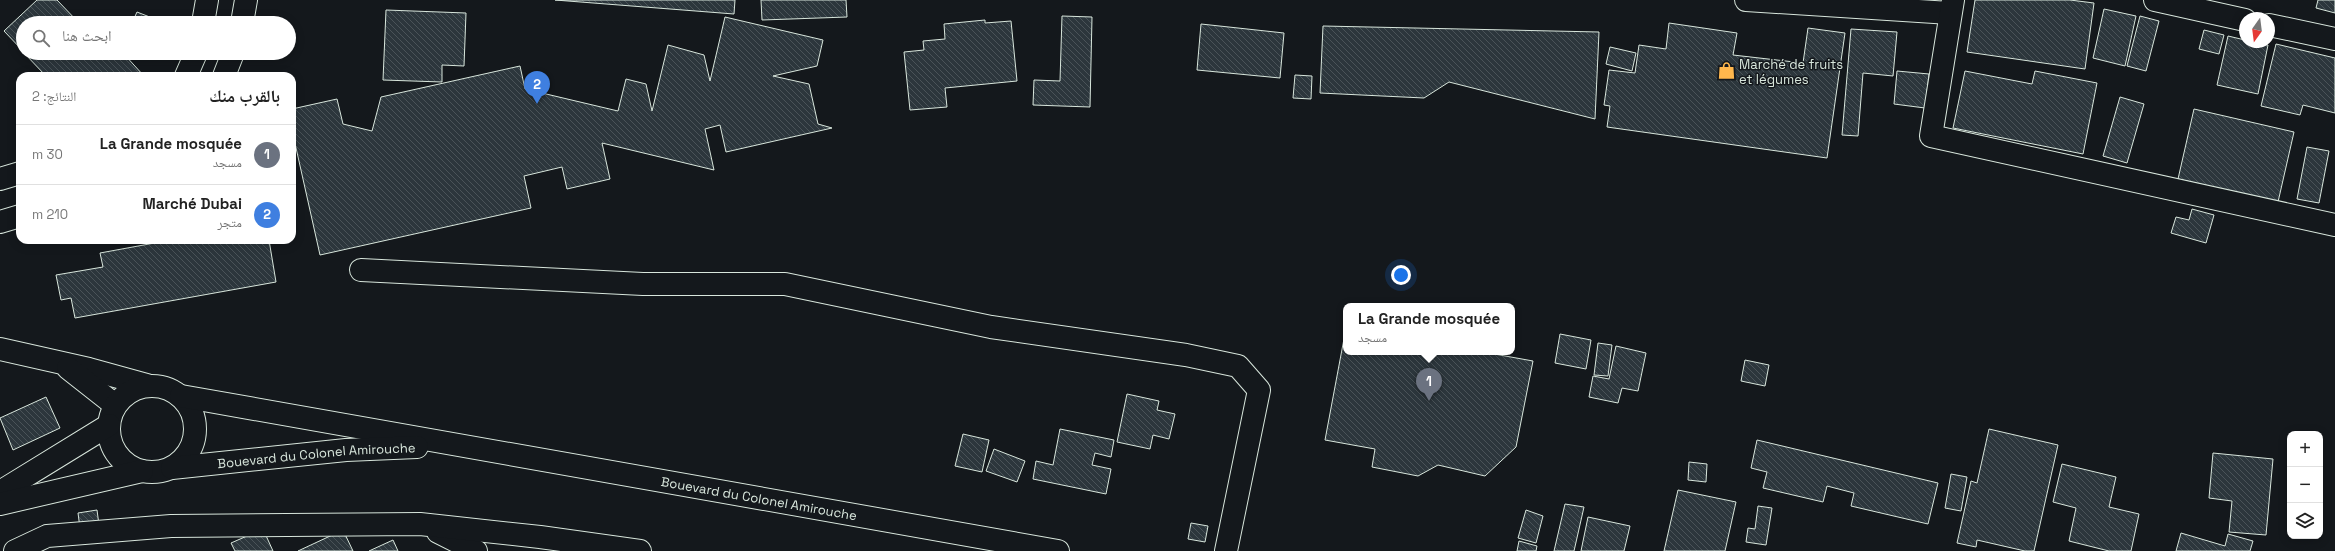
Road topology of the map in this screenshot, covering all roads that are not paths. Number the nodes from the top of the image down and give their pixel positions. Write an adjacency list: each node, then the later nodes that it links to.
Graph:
1 (207, 0): 6 (main road)
2 (246, 0): 7 (main road)
3 (1746, 0): 5 (main road)
4 (2155, 0): 8 (main road)
5 (1952, 7): 19 (main road)
6 (204, 16)
7 (243, 16)
8 (2239, 19)
9 (2275, 26): 10 (main road)
10 (2335, 40)
11 (193, 60): 13 (main road)
12 (230, 60): 14 (main road)
13 (188, 72)
14 (226, 72)
15 (16, 174): 16 (main road)
16 (0, 179)
17 (16, 217): 18 (main road)
18 (0, 222)
19 (2335, 225)
20 (361, 270): 37 (main road)
21 (0, 349): 22 (main road)
22 (59, 362): 23 (main road); 25 (main road)
23 (147, 385): 24 (main road); 25 (main road)
24 (181, 396): 26 (main road, Bouevard du Colonel Amirouche); 27 (main road)
25 (112, 415): 28 (main road); 29 (main road)
26 (460, 445): 27 (main road, Bouevard du Colonel Amirouche); 36 (main road, Bouevard du Colonel Amirouche)
27 (172, 468): 28 (main road)
28 (142, 471): 30 (main road)
29 (0, 492)
30 (0, 504)
31 (420, 524): 32 (main road); 33 (main road); 35 (main road)
32 (50, 544): 34 (main road)
33 (474, 550)
34 (15, 551)
35 (640, 551)
36 (1058, 551)
37 (1226, 551)

